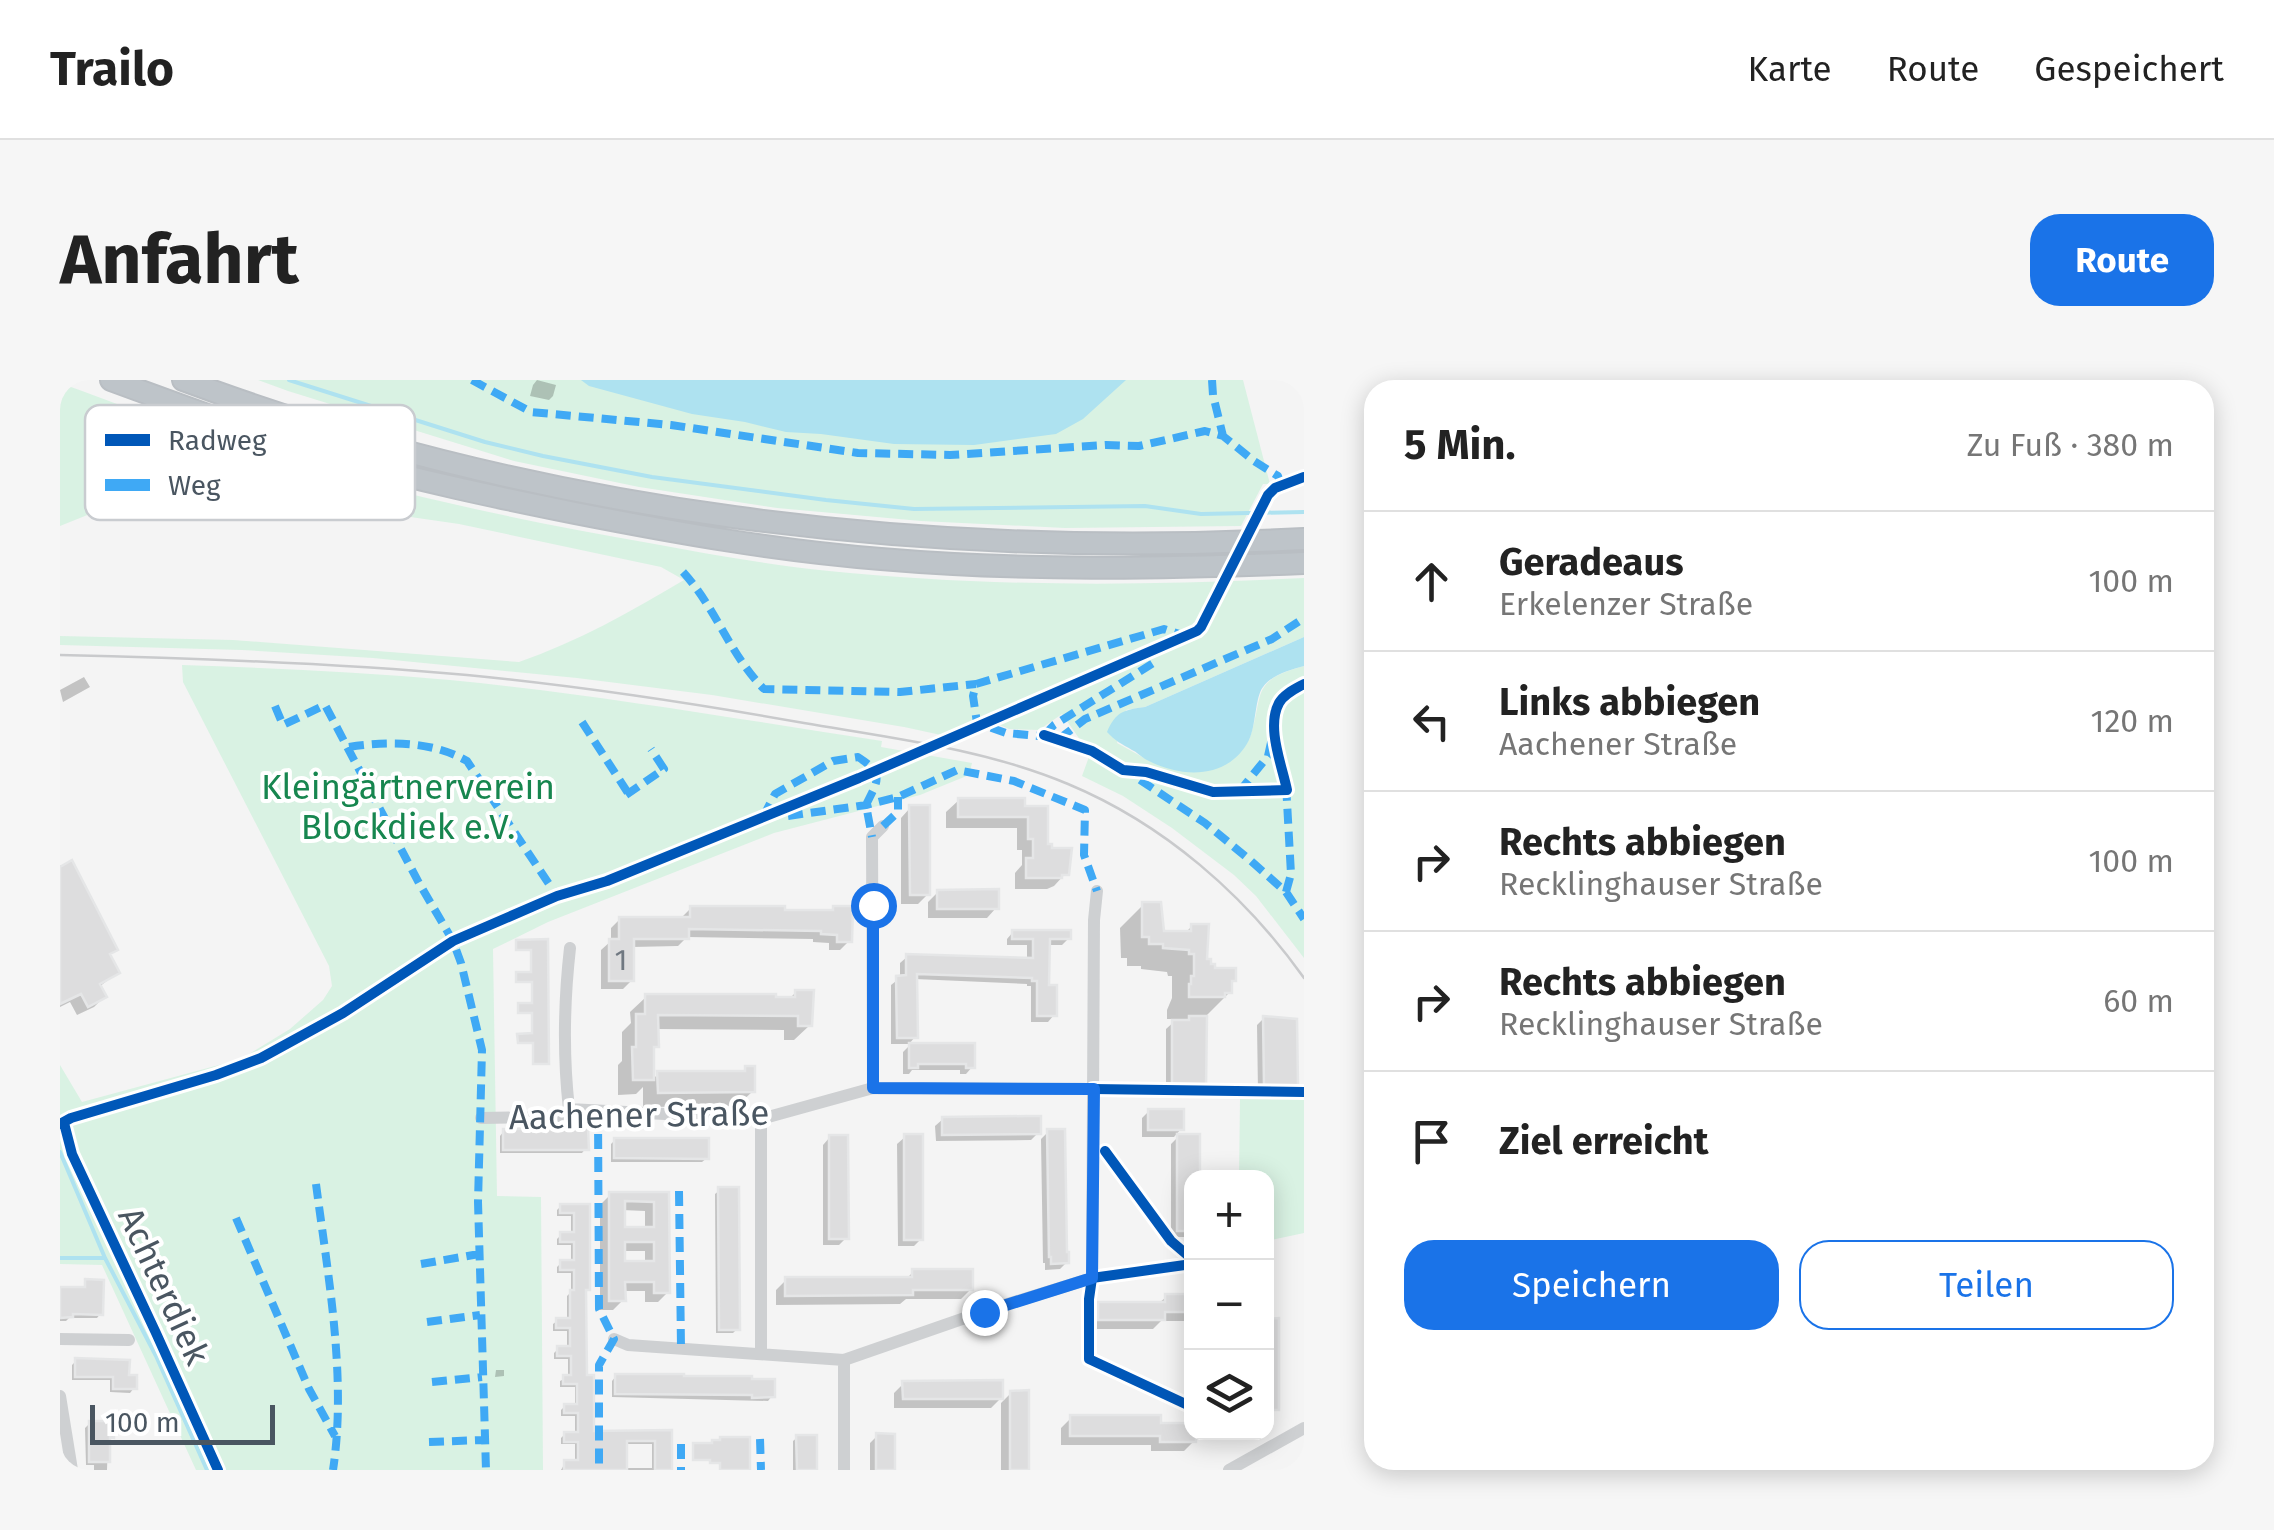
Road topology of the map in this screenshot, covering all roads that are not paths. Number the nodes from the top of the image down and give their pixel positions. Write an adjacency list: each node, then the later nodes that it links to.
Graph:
1 (112, 380): 3 (highway)
2 (183, 380): 4 (highway)
3 (181, 405)
4 (256, 405)
5 (415, 453): 7 (highway)
6 (415, 478): 8 (highway)
7 (1304, 539)
8 (1304, 563)
9 (882, 826): 12 (street)
10 (1098, 891): 13 (street)
11 (570, 948): 14 (street)
12 (873, 1088): 13 (street, Aachener Straße); 16 (street, Aachener Straße)
13 (1094, 1089): 21 (street)
14 (569, 1109): 15 (street, Aachener Straße); 16 (street, Aachener Straße)
15 (481, 1118)
16 (762, 1119): 20 (street)
17 (60, 1339): 19 (street)
18 (614, 1339): 20 (street)
19 (128, 1340)
20 (762, 1353): 21 (street)
21 (844, 1360): 25 (street)
22 (60, 1396): 24 (street)
23 (1304, 1428): 26 (street)
24 (72, 1470)
25 (844, 1470)
26 (1229, 1470)

